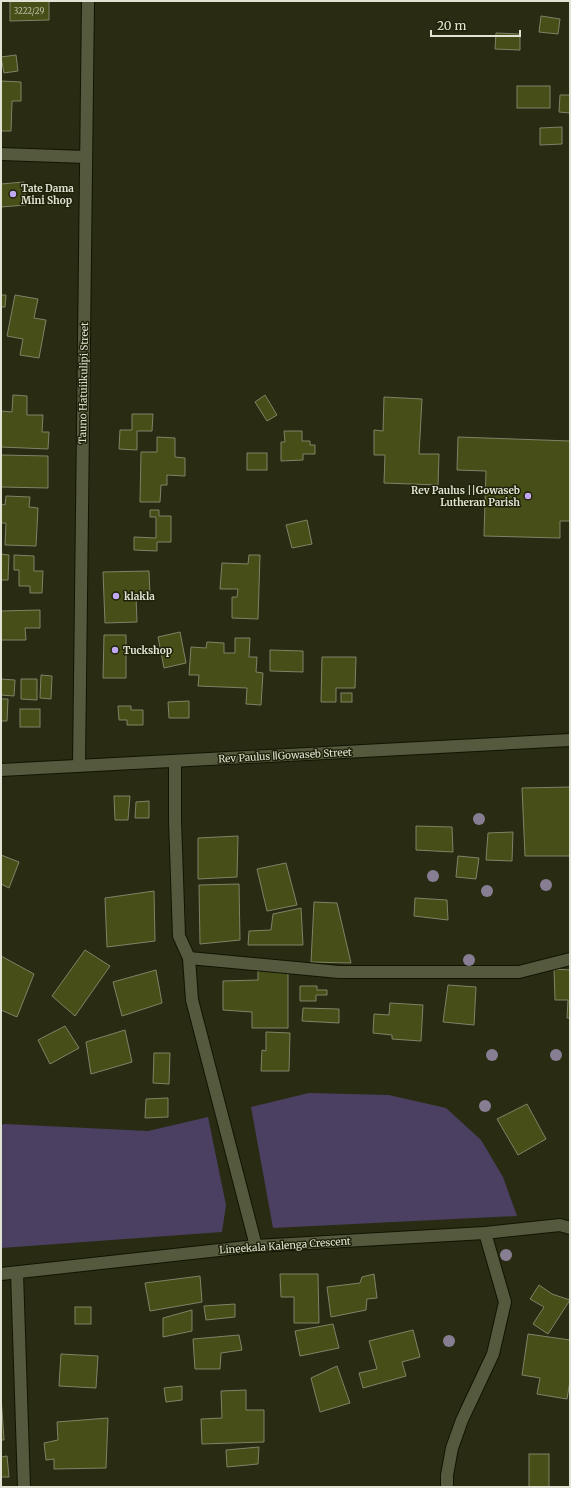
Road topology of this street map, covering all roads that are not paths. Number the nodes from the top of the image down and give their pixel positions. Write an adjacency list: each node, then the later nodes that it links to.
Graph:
1 (88, 1): 3 (street, Tauno Hatuiikulipi Street)
2 (1, 154): 3 (street)
3 (86, 157): 6 (street, Tauno Hatuiikulipi Street)
4 (570, 740): 5 (street, Rev Paulus ǁGowaseb Street)
5 (175, 761): 6 (street, Rev Paulus ǁGowaseb Street); 8 (street)
6 (79, 766): 7 (street, Rev Paulus ǁGowaseb Street)
7 (1, 770)
8 (189, 958): 9 (street); 12 (street)
9 (570, 960)
10 (570, 1228): 11 (street, Lineekala Kalenga Crescent)
11 (485, 1233): 12 (street, Lineekala Kalenga Crescent); 16 (street)
12 (256, 1246): 13 (street, Lineekala Kalenga Crescent)
13 (17, 1273): 14 (street, Lineekala Kalenga Crescent); 15 (street)
14 (1, 1274)
15 (24, 1487)
16 (447, 1487)

